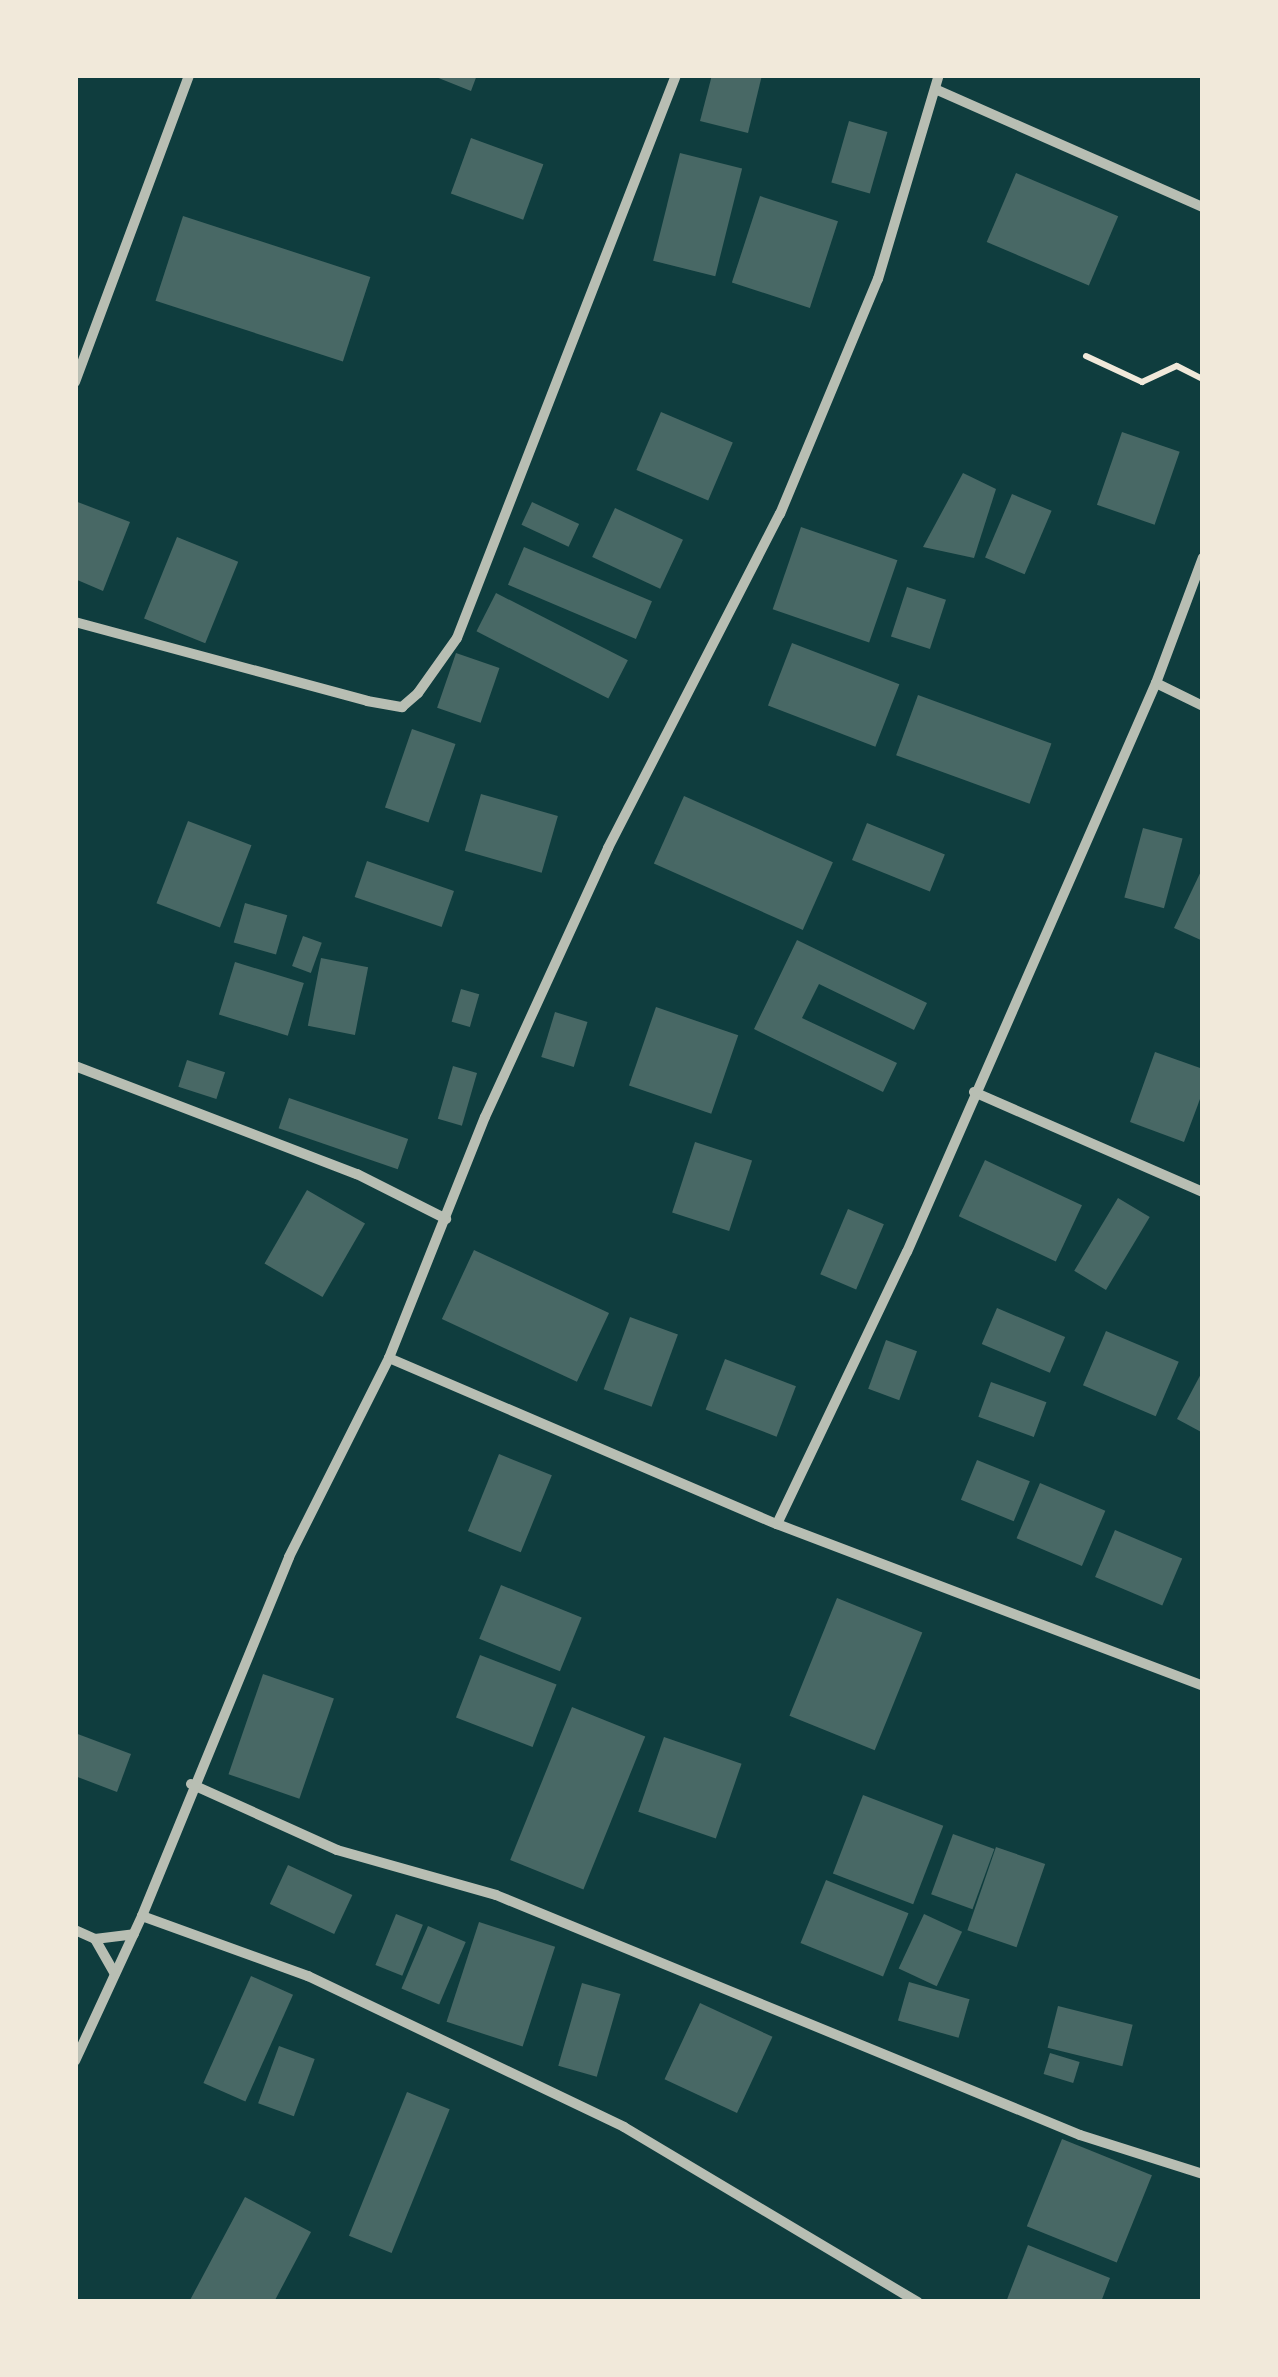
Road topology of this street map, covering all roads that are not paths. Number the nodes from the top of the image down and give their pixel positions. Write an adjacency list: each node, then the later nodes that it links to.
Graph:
1 (189, 75): 6 (street)
2 (676, 75): 8 (street)
3 (939, 75): 4 (street)
4 (935, 89): 5 (street); 14 (street)
5 (1203, 207)
6 (75, 382)
7 (1203, 557): 9 (street)
8 (75, 622)
9 (1156, 683): 10 (street); 12 (street)
10 (1203, 706)
11 (75, 1066): 14 (street)
12 (974, 1092): 13 (street); 16 (street)
13 (1203, 1192)
14 (446, 1218): 15 (street)
15 (390, 1358): 16 (street); 18 (street)
16 (777, 1524): 17 (street)
17 (1203, 1686)
18 (191, 1784): 19 (street); 25 (street)
19 (142, 1916): 21 (street); 26 (street)
20 (75, 1930): 22 (street)
21 (134, 1934): 22 (street); 23 (street)
22 (95, 1939): 23 (street)
23 (116, 1974): 24 (street)
24 (75, 2061)
25 (1203, 2174)
26 (918, 2302)

